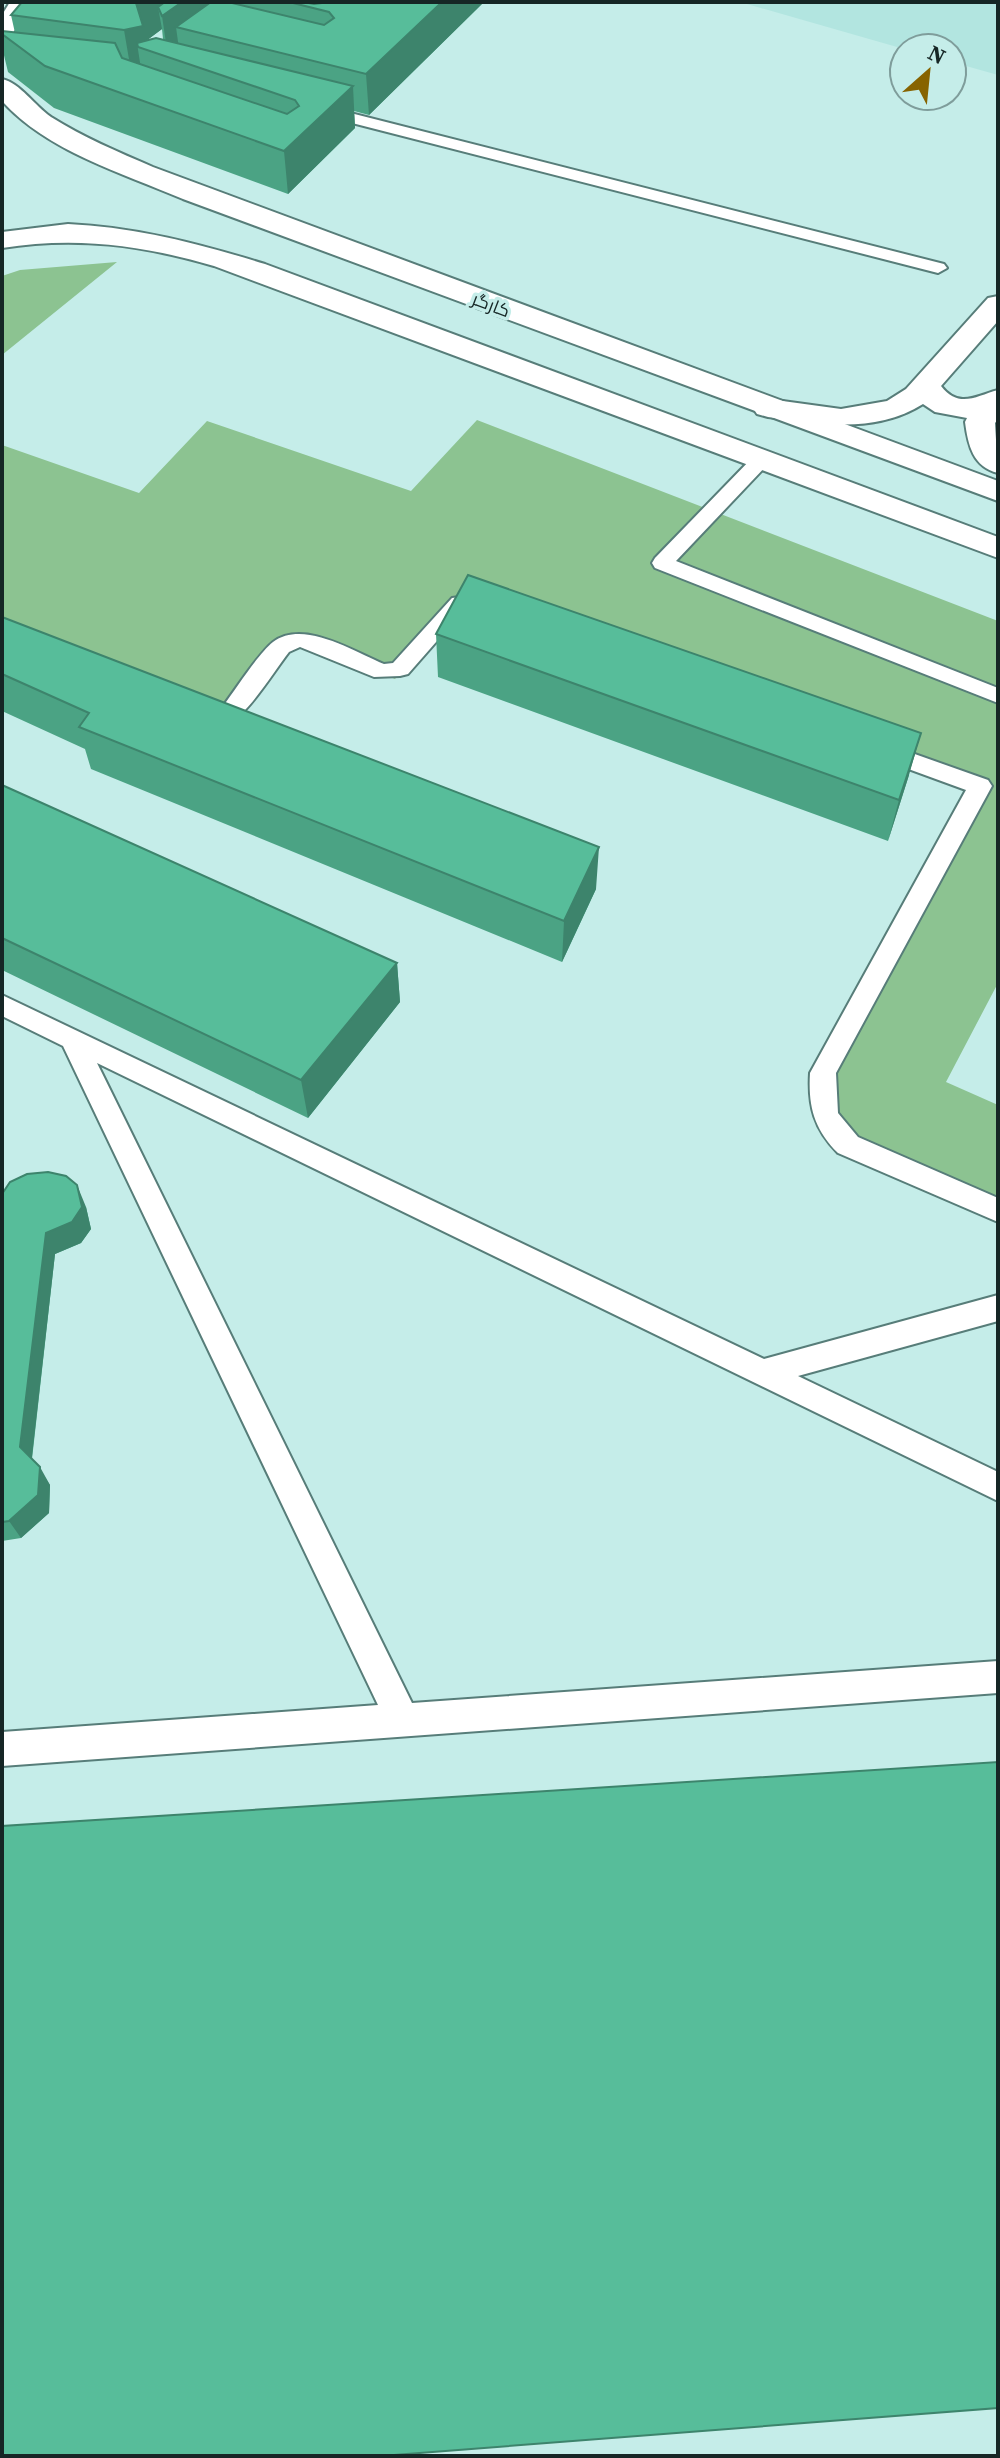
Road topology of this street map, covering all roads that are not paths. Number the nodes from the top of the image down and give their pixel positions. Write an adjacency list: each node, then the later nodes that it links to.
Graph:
1 (22, 2): 2 (main road)
2 (2, 32)
3 (2, 86): 8 (main road, کارگر)
4 (303, 106): 6 (lane)
5 (2, 240): 9 (main road)
6 (938, 268)
7 (998, 304): 10 (main road)
8 (523, 317): 9 (main road); 12 (main road, کارگر)
9 (474, 353): 13 (main road)
10 (925, 385): 11 (main road); 12 (main road)
11 (997, 400): 14 (main road)
12 (768, 408): 15 (main road, کارگر)
13 (761, 460): 16 (main road); 18 (lane)
14 (998, 464)
15 (998, 492)
16 (998, 548)
17 (504, 613): 19 (lane)
18 (998, 696)
19 (178, 711)
20 (861, 742): 23 (lane)
21 (2, 1005): 22 (lane)
22 (73, 1040): 25 (lane); 28 (lane)
23 (998, 1210)
24 (998, 1308): 25 (lane)
25 (761, 1373): 26 (lane)
26 (998, 1487)
27 (998, 1677): 28 (lane)
28 (402, 1719): 29 (lane)
29 (2, 1749)

